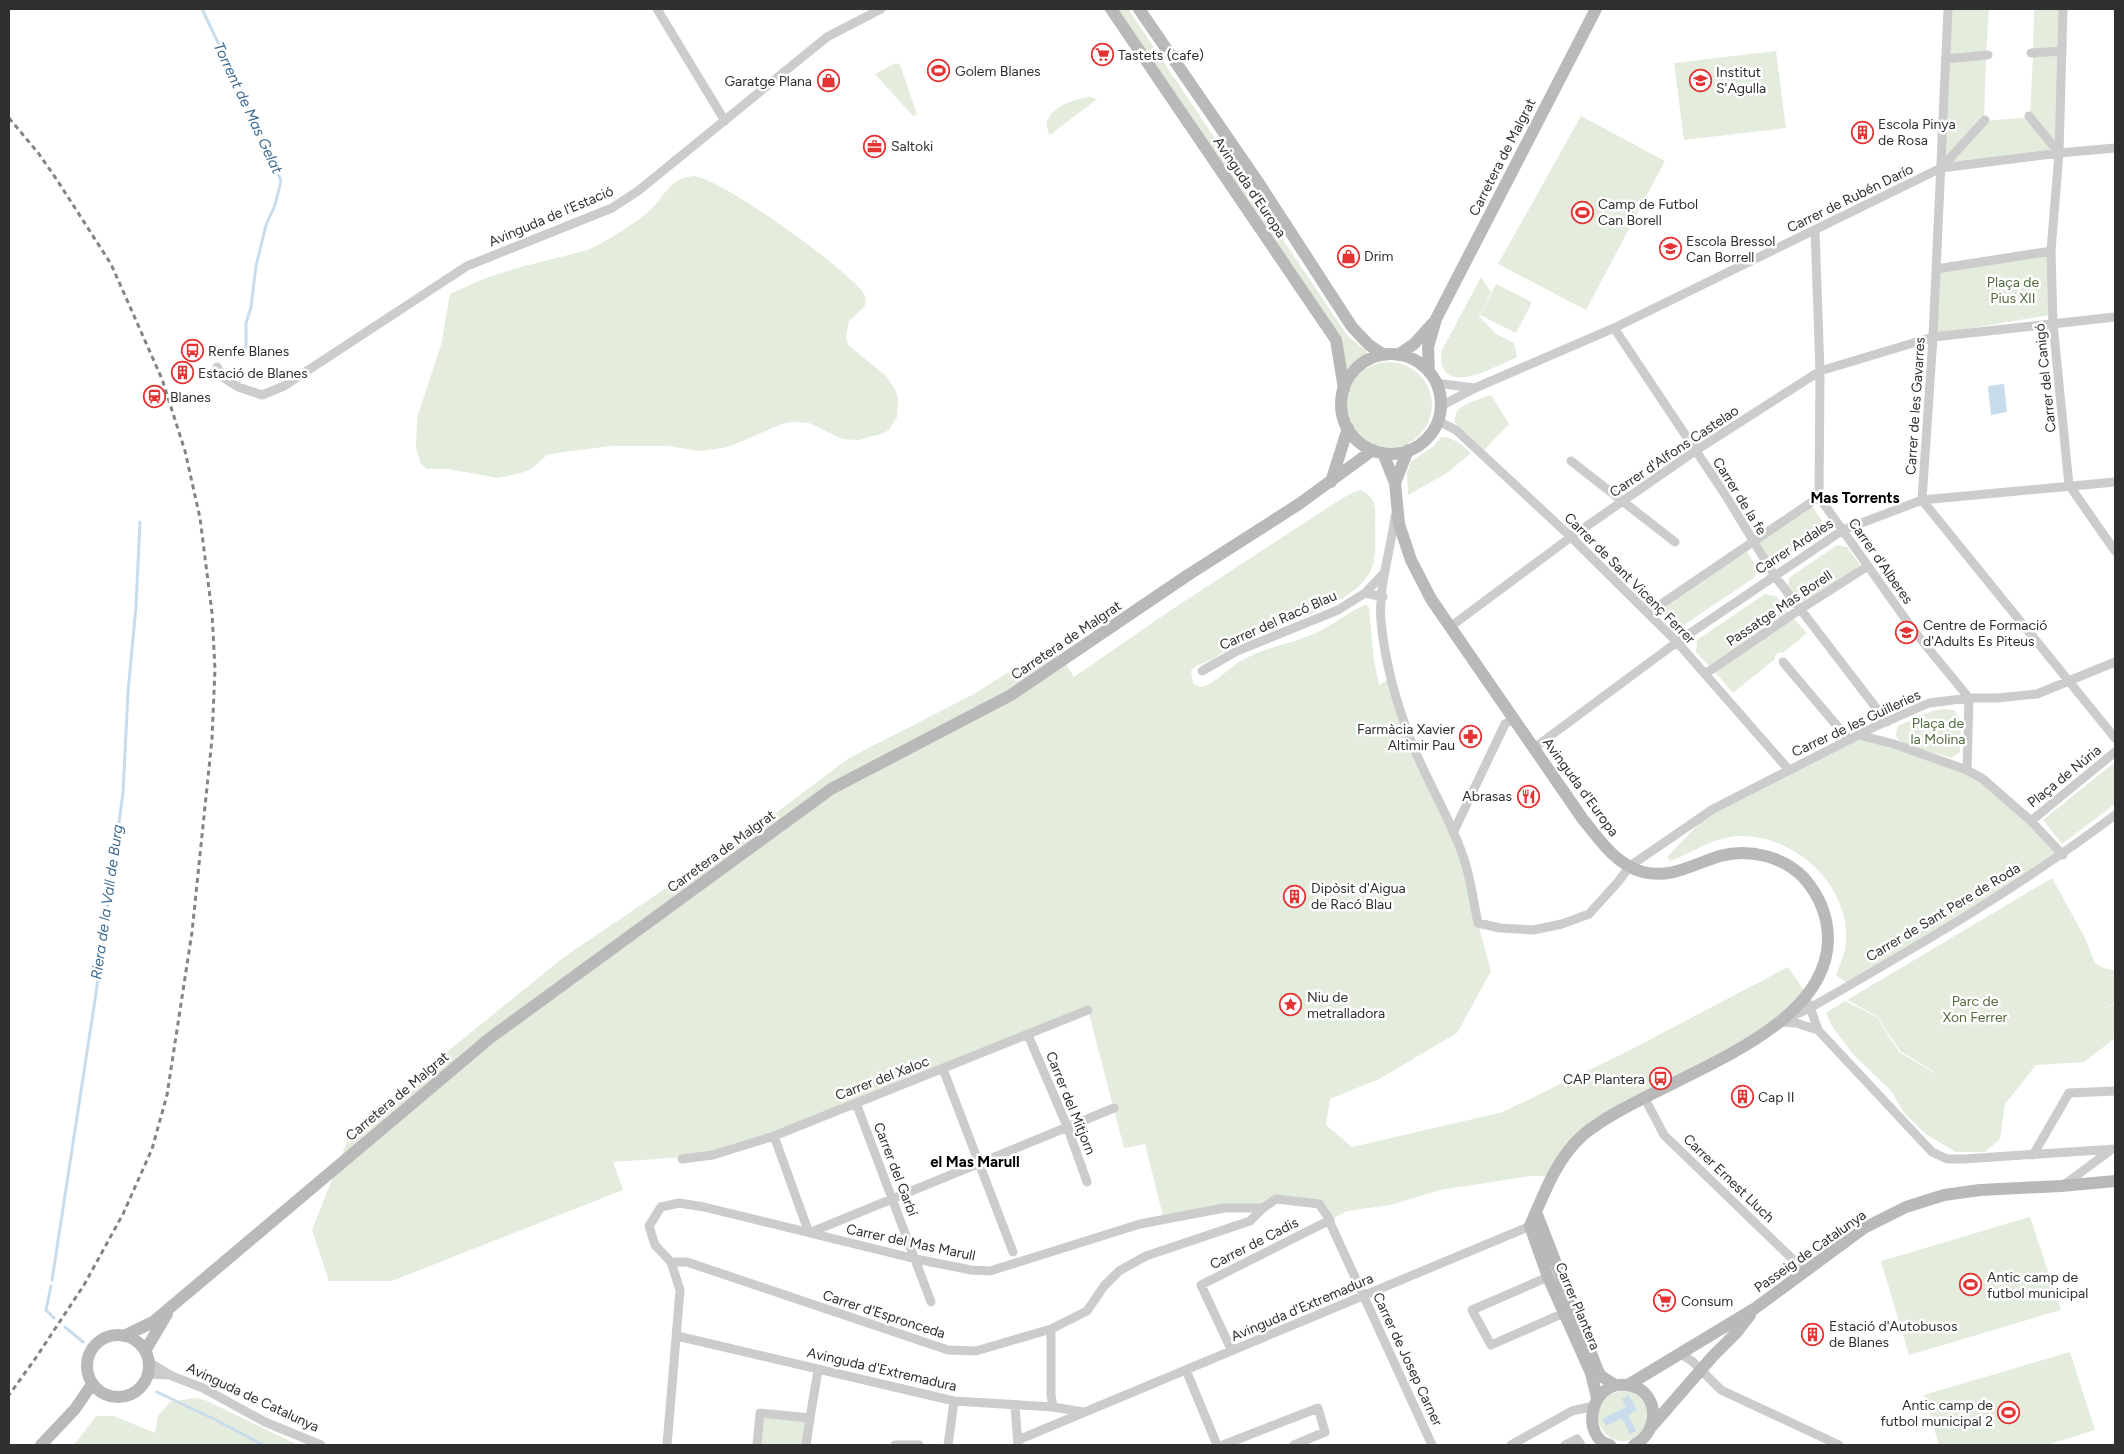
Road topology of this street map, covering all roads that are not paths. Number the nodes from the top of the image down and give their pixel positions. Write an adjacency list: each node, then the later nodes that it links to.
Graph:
1 (657, 9): 14 (street)
2 (881, 9): 14 (street, Avinguda de l'Estació)
3 (1111, 9): 32 (street, Avinguda d'Europa)
4 (1139, 9): 26 (street, Avinguda d'Europa)
5 (1596, 9): 22 (street, Carretera de Malgrat)
6 (1948, 9): 11 (street, Carrer de les Gavarres)
7 (2064, 9): 8 (street, Carrer del Canigó)
8 (2062, 51): 9 (street); 16 (street, Carrer del Canigó)
9 (2031, 53)
10 (1988, 56): 11 (street)
11 (1946, 59): 17 (street, Carrer de les Gavarres)
12 (2029, 116): 16 (street)
13 (1985, 120): 17 (street)
14 (725, 121): 28 (street, Avinguda de l'Estació)
15 (2115, 148): 16 (street, Carrer de Rubén Darío)
16 (2059, 153): 17 (street, Carrer de Rubén Darío); 19 (street, Carrer del Canigó)
17 (1942, 168): 18 (street, Carrer de Rubén Darío); 20 (street, Carrer de les Gavarres)
18 (1815, 230): 24 (street, Carrer de Rubén Darío); 29 (street)
19 (2051, 251): 20 (street); 23 (street, Carrer del Canigó)
20 (1936, 269): 25 (street, Carrer de les Gavarres)
21 (2115, 317): 23 (street, Carrer d'Alfons Castelao)
22 (1436, 319): 27 (street, Carretera de Malgrat); 30 (street, Carretera de Malgrat)
23 (2053, 324): 25 (street, Carrer d'Alfons Castelao); 43 (street, Carrer del Canigó)
24 (1614, 328): 31 (street, Carrer de Rubén Darío); 38 (street, Carrer de la fe)
25 (1933, 337): 29 (street, Carrer d'Alfons Castelao); 45 (street, Carrer de les Gavarres)
26 (1384, 355): 27 (street); 32 (street)
27 (1398, 355): 30 (street)
28 (217, 367)
29 (1820, 372): 38 (street, Carrer d'Alfons Castelao); 44 (street)
30 (1432, 377): 31 (street); 33 (street)
31 (1475, 388): 33 (street, Carrer de Rubén Darío)
32 (1344, 389): 35 (street)
33 (1441, 406): 34 (street)
34 (1438, 421): 36 (street); 49 (street, Carrer de Sant Vicenç Ferrer)
35 (1348, 428): 37 (street); 40 (street)
36 (1408, 450): 37 (street); 42 (street, Avinguda d'Europa)
37 (1378, 451): 40 (street, Carretera de Malgrat); 42 (street, Avinguda d'Europa)
38 (1696, 451): 46 (street, Carrer d'Alfons Castelao); 50 (street, Carrer de la fe)
39 (1571, 460): 46 (street)
40 (1331, 482): 114 (street, Carretera de Malgrat)
41 (2115, 482): 43 (street, Carrer Ardales)
42 (1395, 483): 47 (street, Avinguda d'Europa)
43 (2069, 485): 45 (street, Carrer Ardales); 52 (street, Carrer del Canigó)
44 (1819, 497): 48 (street, Carrer d'Alberes); 50 (street)
45 (1922, 500): 48 (street, Carrer Ardales); 66 (street)
46 (1623, 502): 49 (street, Carrer d'Alfons Castelao); 51 (street)
47 (1396, 505): 54 (street); 60 (street, Avinguda d'Europa)
48 (1843, 530): 53 (street, Carrer d'Alberes); 55 (street, Carrer Ardales)
49 (1571, 537): 59 (street, Carrer de Sant Vicenç Ferrer); 60 (street, Carrer d'Alfons Castelao)
50 (1752, 540): 55 (street, Carrer de la fe); 59 (street)
51 (1675, 542)
52 (2115, 551)
53 (1868, 566): 58 (street, Passatge Mas Borell); 67 (street, Carrer d'Alberes)
54 (1384, 572): 56 (street, Carrer del Racó Blau); 57 (street)
55 (1774, 575): 58 (street, Carrer de la fe); 61 (street, Carrer Ardales)
56 (1365, 593): 57 (street); 64 (street, Carrer del Racó Blau)
57 (1383, 597): 79 (street)
58 (1799, 610): 65 (street, Passatge Mas Borell); 69 (street, Carrer de la fe)
59 (1648, 612): 61 (street, Carrer de Sant Vicenç Ferrer)
60 (1450, 627): 68 (street, Avinguda d'Europa)
61 (1677, 642): 65 (street, Carrer de Sant Vicenç Ferrer); 73 (street, Carrer Ardales)
62 (1783, 662): 72 (street)
63 (2115, 662): 66 (street, Carrer de les Guilleries)
64 (1202, 671)
65 (1706, 674): 75 (street, Carrer de Sant Vicenç Ferrer)
66 (2068, 682): 67 (street, Carrer de les Guilleries); 71 (street)
67 (1969, 698): 69 (street, Carrer de les Guilleries); 76 (street)
68 (1513, 719): 73 (street, Avinguda d'Europa); 79 (street)
69 (1887, 722): 70 (street, Carrer de les Guilleries)
70 (1860, 734): 72 (street, Carrer de les Guilleries); 76 (street)
71 (2115, 738)
72 (1849, 740): 75 (street, Carrer de les Guilleries)
73 (1534, 748): 81 (street, Avinguda d'Europa)
74 (2115, 752): 78 (street, Plaça de Núria)
75 (1789, 770): 81 (street, Carrer de les Guilleries)
76 (1967, 770): 78 (street)
77 (2115, 816): 80 (street, Carrer de Sant Pere de Roda)
78 (2031, 821): 80 (street)
79 (1454, 833): 81 (street, Carrer de les Guilleries)
80 (2063, 855): 82 (street, Carrer de Sant Pere de Roda)
81 (1630, 866): 82 (street, Avinguda d'Europa)
82 (1808, 1002): 84 (street, Avinguda d'Europa); 85 (street)
83 (1088, 1010): 86 (street, Carrer del Xaloc)
84 (1779, 1022): 85 (street); 89 (street, Avinguda d'Europa)
85 (1818, 1030): 95 (street)
86 (1028, 1035): 87 (street, Carrer del Xaloc); 92 (street, Carrer del Mitjorn)
87 (943, 1069): 90 (street, Carrer del Xaloc); 97 (street)
88 (2115, 1091): 95 (street)
89 (1644, 1097): 104 (street, Avinguda d'Europa); 110 (street, Carrer Ernest Lluch)
90 (856, 1103): 93 (street, Carrer del Xaloc); 101 (street, Carrer del Garbí)
91 (1114, 1108): 92 (street)
92 (1067, 1126): 97 (street); 99 (street, Carrer del Mitjorn)
93 (774, 1136): 96 (street, Carrer del Xaloc); 106 (street)
94 (2113, 1150): 95 (street); 100 (street)
95 (2033, 1155)
96 (682, 1160)
97 (978, 1164): 101 (street); 107 (street)
98 (2115, 1180): 100 (street, Passeig de Catalunya)
99 (1087, 1182)
100 (2064, 1186): 110 (street, Passeig de Catalunya)
101 (893, 1199): 106 (street); 108 (street, Carrer del Garbí)
102 (1319, 1204): 103 (street, Carrer del Mas Marull); 105 (street, Carrer de Josep Carner)
103 (1264, 1208): 108 (street, Carrer del Mas Marull); 117 (street, Carrer d'Espronceda)
104 (1536, 1216): 111 (street, Carrer Plantera); 112 (street, Avinguda d'Extremadura); 127 (street, Carrer Plantera)
105 (1330, 1220): 112 (street, Carrer de Josep Carner); 120 (street, Carrer de Cadis)
106 (809, 1233): 108 (street, Carrer del Mas Marull); 109 (street, Carrer del Mas Marull)
107 (1013, 1252)
108 (916, 1259): 113 (street, Carrer del Garbí)
109 (671, 1262): 117 (street, Carrer d'Espronceda); 119 (street, Carrer del Mas Marull)
110 (1806, 1272): 115 (street, Passeig de Catalunya)
111 (1548, 1277): 116 (street, Carrer Plantera); 116 (street)
112 (1364, 1296): 120 (street, Avinguda d'Extremadura); 150 (street, Carrer de Josep Carner)
113 (931, 1302)
114 (172, 1306): 118 (street, Carretera de Malgrat); 122 (street, Carretera de Malgrat)
115 (1754, 1309): 121 (street, Passeig de Catalunya); 125 (street)
116 (1564, 1313): 130 (street, Carrer Plantera)
117 (1051, 1329): 132 (street)
118 (124, 1336): 122 (street); 126 (street)
119 (677, 1336): 123 (street, Avinguda d'Extremadura); 141 (street, Carrer del Mas Marull)
120 (1232, 1351): 124 (street, Avinguda d'Extremadura)
121 (1679, 1353): 125 (street); 127 (street, Passeig de Catalunya)
122 (147, 1362): 128 (street); 140 (street, Avinguda de Catalunya)
123 (818, 1370): 129 (street, Avinguda d'Extremadura); 135 (street)
124 (1186, 1370): 134 (street, Avinguda d'Extremadura); 147 (street)
125 (1701, 1371): 136 (street); 155 (street)
126 (92, 1384): 128 (street); 133 (street)
127 (1622, 1385): 130 (street, Passeig de Catalunya); 136 (street, Carrer Plantera)
128 (104, 1394): 133 (street)
129 (954, 1401): 131 (street, Avinguda d'Extremadura); 146 (street)
130 (1595, 1402): 151 (street); 154 (street, Carrer Plantera)
131 (1015, 1406): 132 (street, Avinguda d'Extremadura); 137 (street)
132 (1054, 1407): 134 (street, Avinguda d'Extremadura)
133 (75, 1409): 139 (street)
134 (1084, 1412): 137 (street, Avinguda d'Extremadura)
135 (810, 1418): 142 (street); 143 (street)
136 (1652, 1426): 138 (street)
137 (1018, 1442)
138 (1640, 1443)
139 (41, 1445)
140 (321, 1445)
141 (667, 1445)
142 (757, 1445)
143 (806, 1445)
144 (895, 1445): 145 (street)
145 (919, 1445)
146 (948, 1445)
147 (1217, 1445)
148 (1223, 1445): 149 (street)
149 (1294, 1445)
150 (1432, 1445)
151 (1511, 1445)
152 (1565, 1445): 153 (street)
153 (1581, 1445)
154 (1607, 1445)
155 (1840, 1445)

